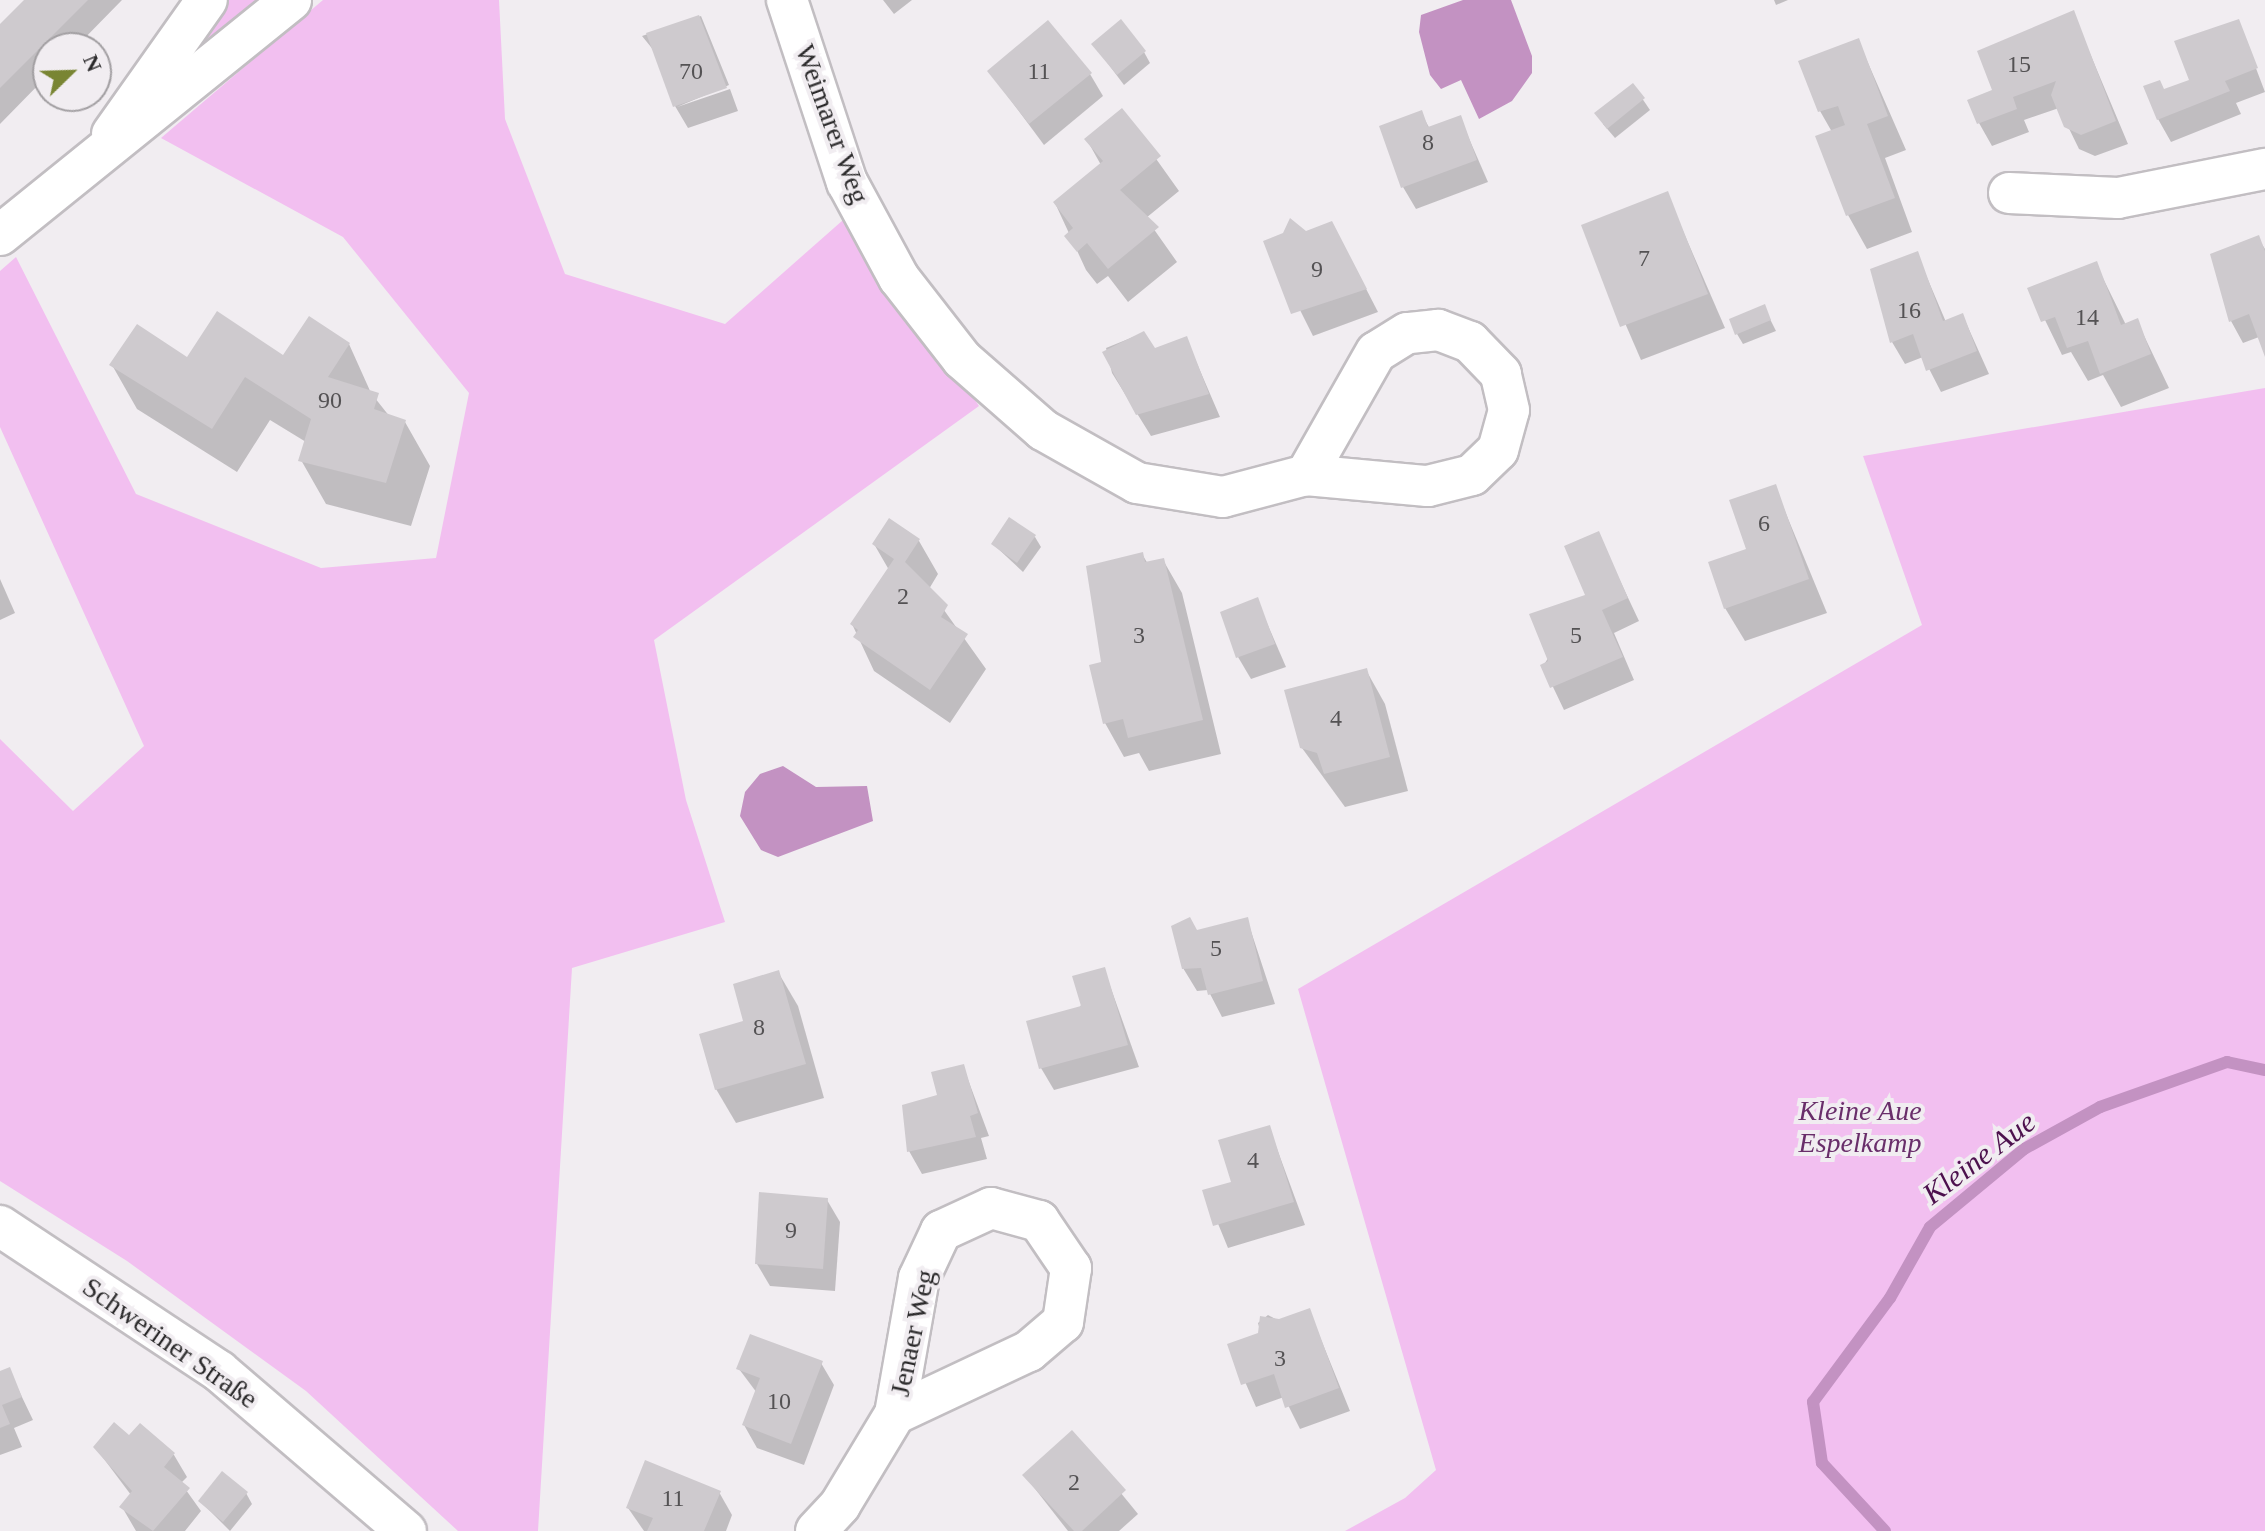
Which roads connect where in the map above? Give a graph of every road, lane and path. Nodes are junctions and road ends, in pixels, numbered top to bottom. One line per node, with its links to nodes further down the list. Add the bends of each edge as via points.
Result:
1 (207, 0): 4 (street, via 143,82)
2 (291, 0): 4 (street)
3 (787, 0): 8 (street, Weimarer Weg, via 847,182 899,278 962,359 1043,430 1137,483 1223,497)
4 (104, 148): 7 (street)
5 (2265, 169): 6 (street, via 2118,198)
6 (2009, 193)
7 (0, 235)
8 (1306, 475): 8 (street, Weimarer Weg, via 1428,486 1472,475 1498,450 1509,410 1501,374 1470,342 1438,330 1407,333 1376,352)
9 (0, 1226): 11 (street, Schweriner Straße, via 219,1371)
10 (895, 1414): 10 (street, Jenaer Weg, via 1029,1351 1063,1322 1071,1268 1039,1221 991,1208 941,1231 919,1278); 12 (street, Jenaer Weg, via 840,1505)
11 (406, 1531)
12 (816, 1531)

